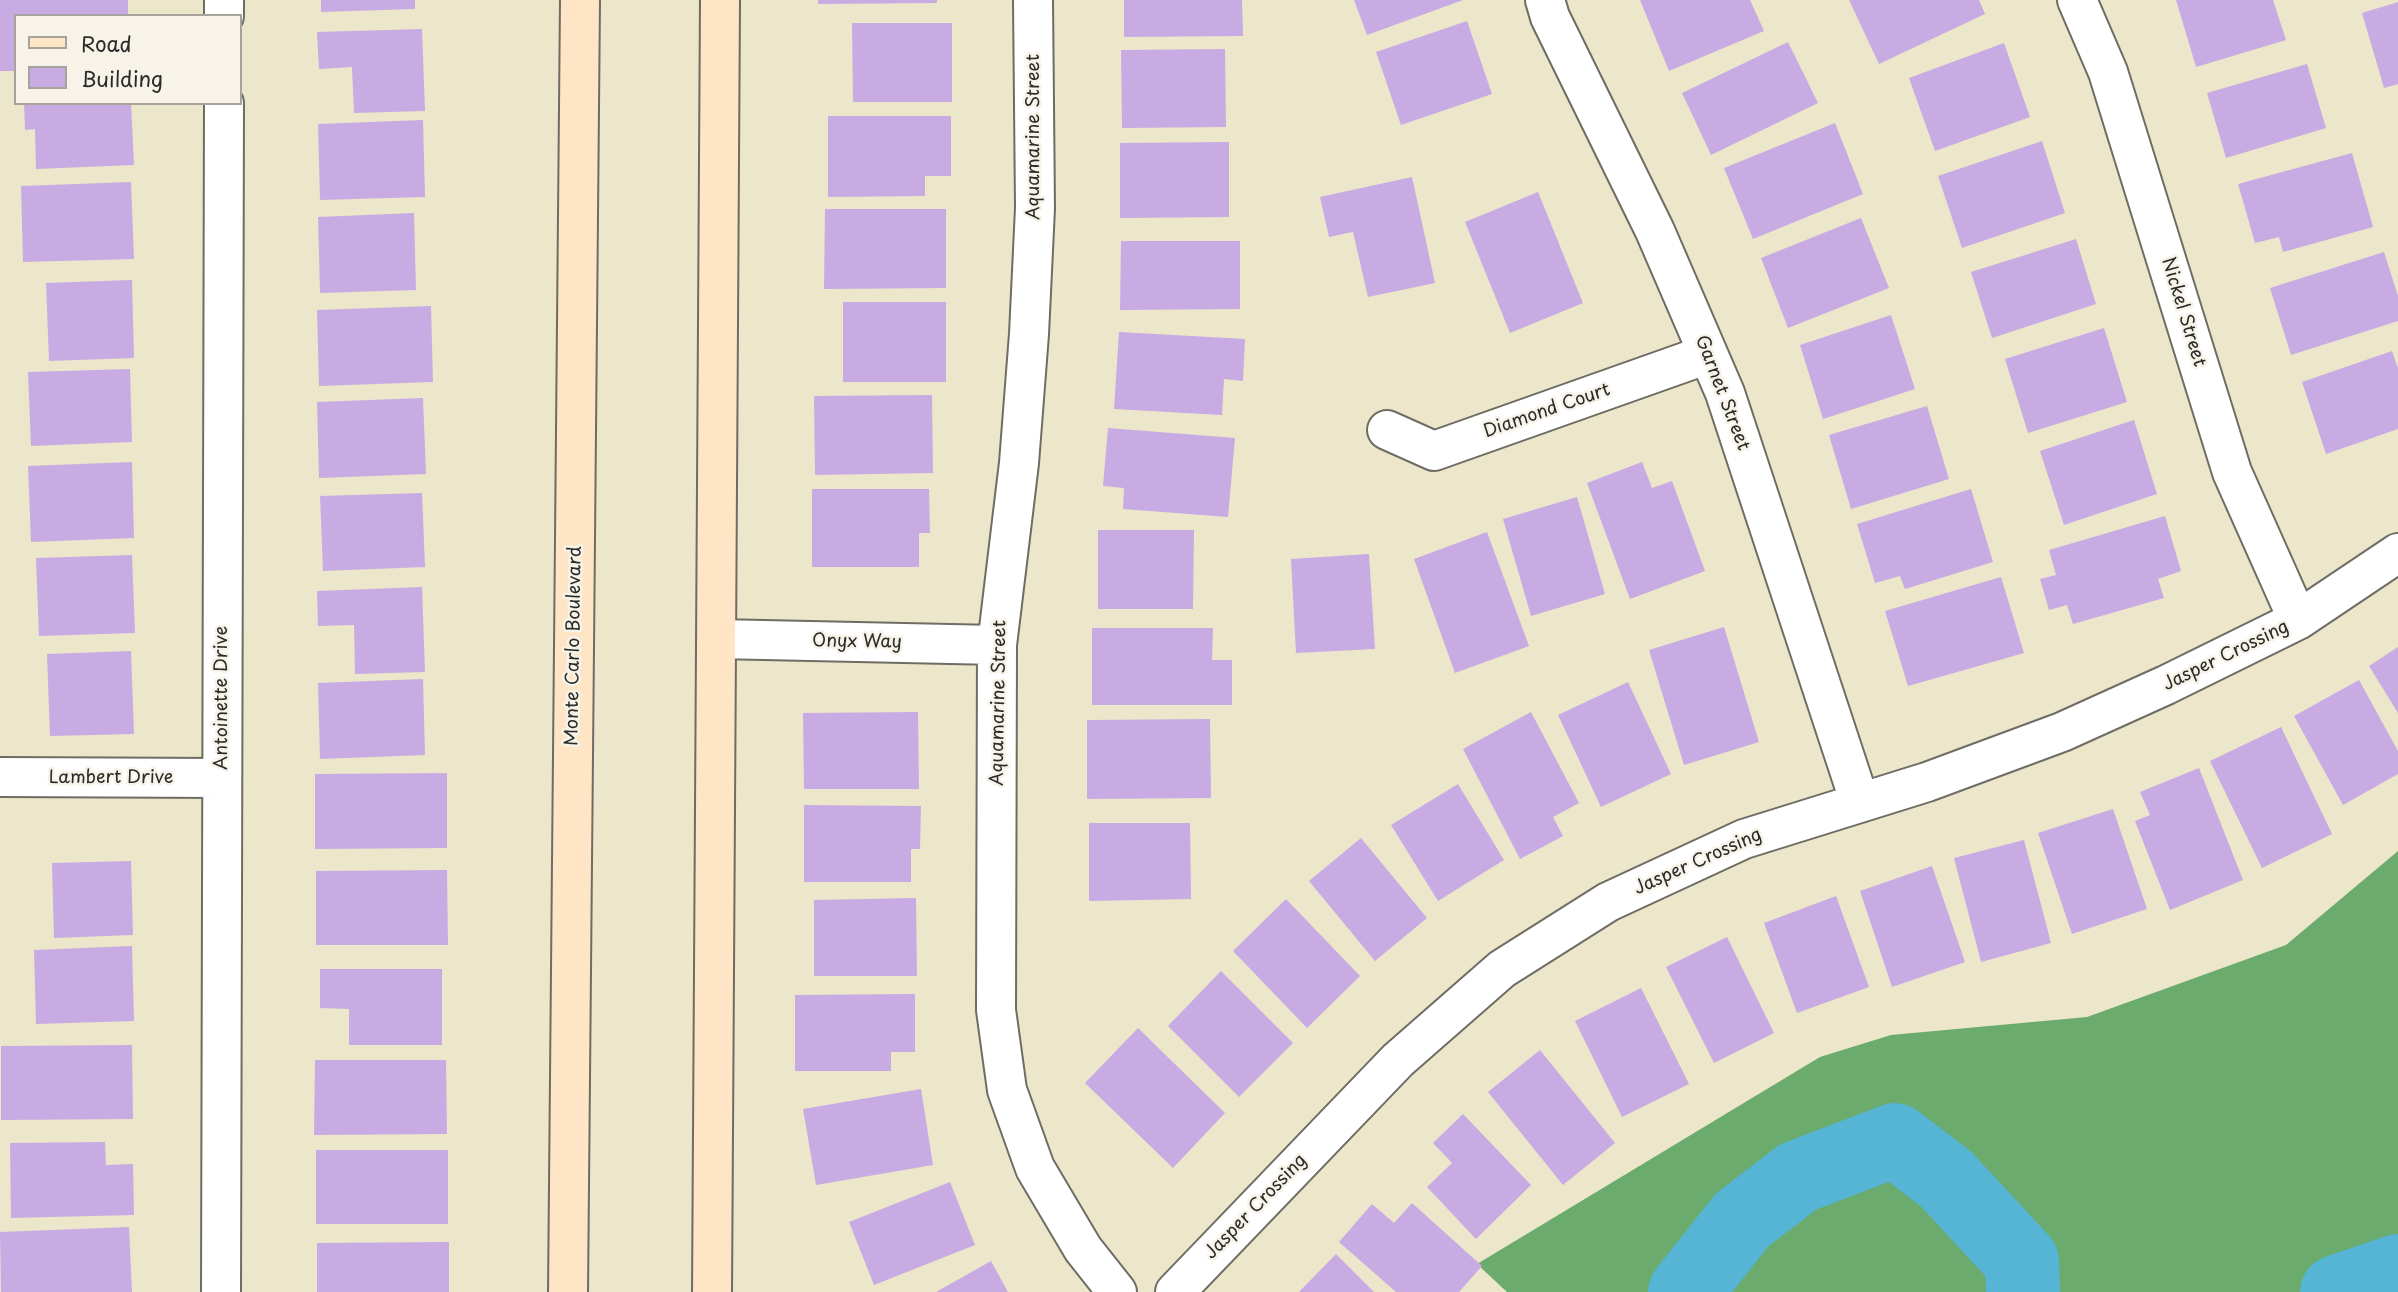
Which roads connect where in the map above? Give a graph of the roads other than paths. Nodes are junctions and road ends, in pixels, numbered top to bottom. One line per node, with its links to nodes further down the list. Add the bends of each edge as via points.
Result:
1 (580, 0): 17 (main road, Monte Carlo Boulevard)
2 (720, 0): 11 (main road)
3 (1033, 0): 12 (street, Aquamarine Street, via 1035,208 1029,334)
4 (1545, 0): 7 (street, Garnet Street, via 1656,231)
5 (2077, 0): 10 (street, Nickel Street, via 2108,72 2232,472)
6 (224, 105): 14 (street, Antoinette Drive)
7 (1709, 354): 8 (street, Diamond Court, via 1434,451); 15 (street, Garnet Street)
8 (1387, 430)
9 (2398, 553): 10 (street, Jasper Crossing)
10 (2298, 620): 15 (street, Jasper Crossing, via 2062,732)
11 (717, 639): 12 (street, Onyx Way); 18 (main road)
12 (997, 645): 19 (street, Aquamarine Street, via 996,1010 1007,1090 1035,1168 1083,1249)
13 (0, 777): 14 (street, Lambert Drive)
14 (221, 778): 16 (street, Antoinette Drive)
15 (1860, 803): 20 (street, Jasper Crossing, via 1744,839 1621,896 1502,970 1398,1060)
16 (221, 1292)
17 (568, 1292)
18 (712, 1292)
19 (1117, 1292)
20 (1175, 1292)

